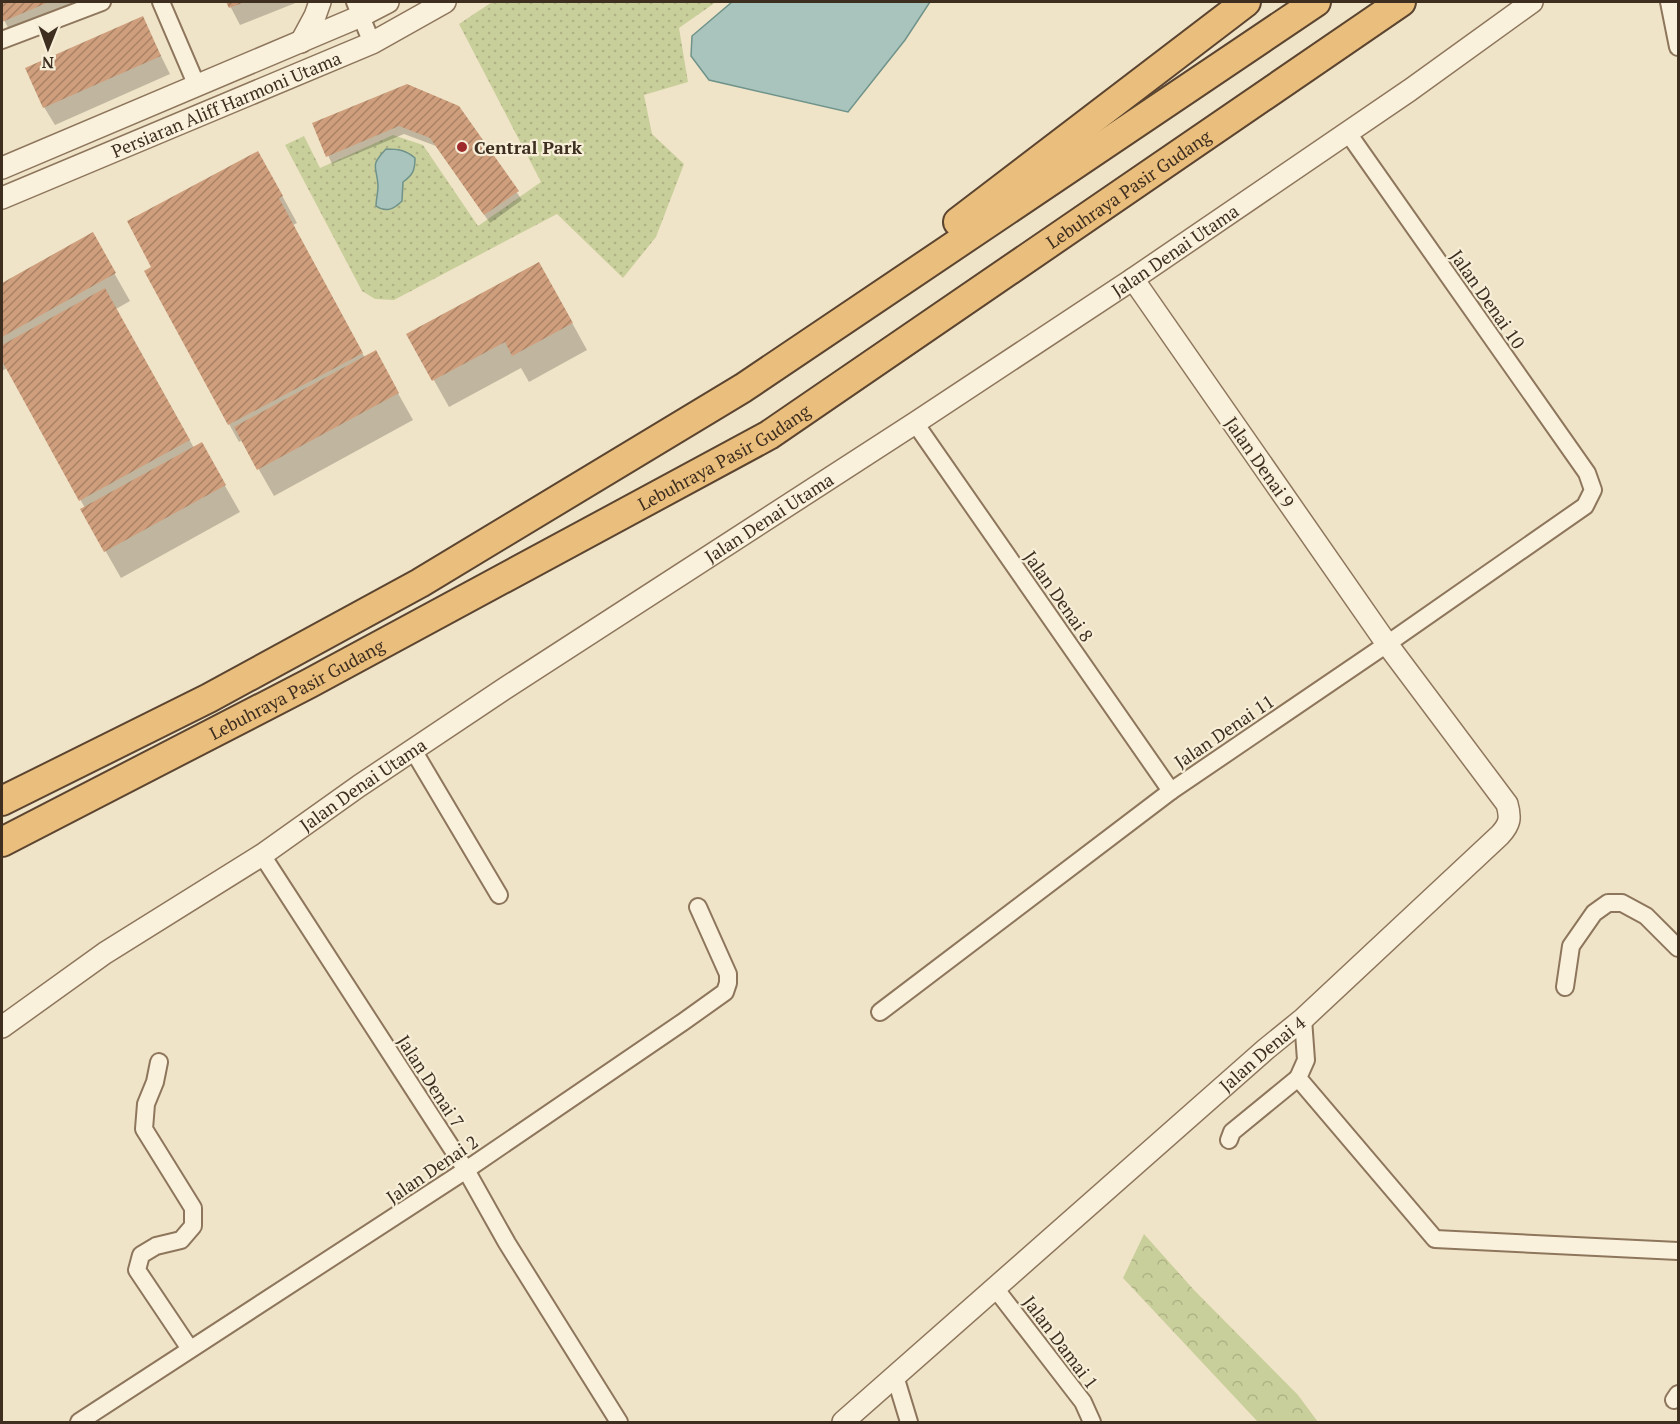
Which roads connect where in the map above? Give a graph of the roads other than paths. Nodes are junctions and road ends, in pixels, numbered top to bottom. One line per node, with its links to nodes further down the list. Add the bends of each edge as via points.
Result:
1 (102, 2): 12 (street)
2 (162, 2): 16 (street)
3 (320, 2): 13 (street)
4 (388, 2): 11 (street, Persiaran Aliff Harmoni Utama)
5 (445, 2): 14 (street, Persiaran Aliff Harmoni Utama)
6 (1246, 2): 21 (highway)
7 (1316, 2): 21 (highway, Lebuhraya Pasir Gudang)
8 (1401, 2): 28 (highway, Lebuhraya Pasir Gudang, via 769,435 310,683)
9 (1532, 2): 17 (street, Jalan Denai Utama)
10 (1669, 2): 15 (street)
11 (358, 9): 13 (street, Persiaran Aliff Harmoni Utama); 14 (street)
12 (2, 40)
13 (301, 42): 16 (street, Persiaran Aliff Harmoni Utama)
14 (372, 43): 19 (street, Persiaran Aliff Harmoni Utama)
15 (1678, 47)
16 (197, 86): 18 (street, Persiaran Aliff Harmoni Utama)
17 (1348, 133): 20 (street, Jalan Denai Utama); 23 (street, Jalan Denai 10, via 1587,473)
18 (2, 168)
19 (2, 198)
20 (1133, 279): 22 (street, Jalan Denai Utama); 24 (street, Jalan Denai 9)
21 (743, 388): 27 (highway, Lebuhraya Pasir Gudang, via 420,583 209,698)
22 (915, 423): 25 (street, Jalan Denai Utama); 26 (street, Jalan Denai 8)
23 (1593, 490): 24 (street, Jalan Denai 11, via 1585,506)
24 (1387, 644): 26 (street, Jalan Denai 11); 35 (street, Jalan Denai 4, via 1507,804 1508,826)
25 (413, 750): 29 (street, Jalan Denai Utama); 30 (street)
26 (1171, 791): 34 (street, Jalan Denai 11)
27 (2, 801)
28 (2, 842)
29 (262, 855): 36 (street, Jalan Denai Utama, via 105,953); 40 (street, Jalan Denai 7)
30 (499, 895)
31 (698, 907): 40 (street, Jalan Denai 2, via 728,974 725,992)
32 (1678, 948): 33 (street, via 1646,916 1623,903 1608,903 1594,913 1571,946)
33 (1565, 987)
34 (880, 1011)
35 (1303, 1019): 38 (street, via 1306,1060); 42 (street, Jalan Denai 4)
36 (2, 1027)
37 (159, 1062): 43 (street, via 146,1104 144,1129 193,1208 193,1226 181,1240 156,1246 141,1255 137,1270)
38 (1298, 1078): 39 (street, via 1232,1132); 41 (street, via 1435,1239)
39 (1229, 1140)
40 (466, 1170): 43 (street, Jalan Denai 2); 46 (street, Jalan Denai 7)
41 (1678, 1251)
42 (995, 1288): 44 (street, Jalan Denai 4); 49 (street, Jalan Damai 1, via 1083,1402)
43 (190, 1349): 45 (street, Jalan Denai 2)
44 (895, 1376): 47 (street, Jalan Denai 4); 48 (street)
45 (79, 1422)
46 (619, 1422)
47 (843, 1422)
48 (909, 1422)
49 (1092, 1422)

